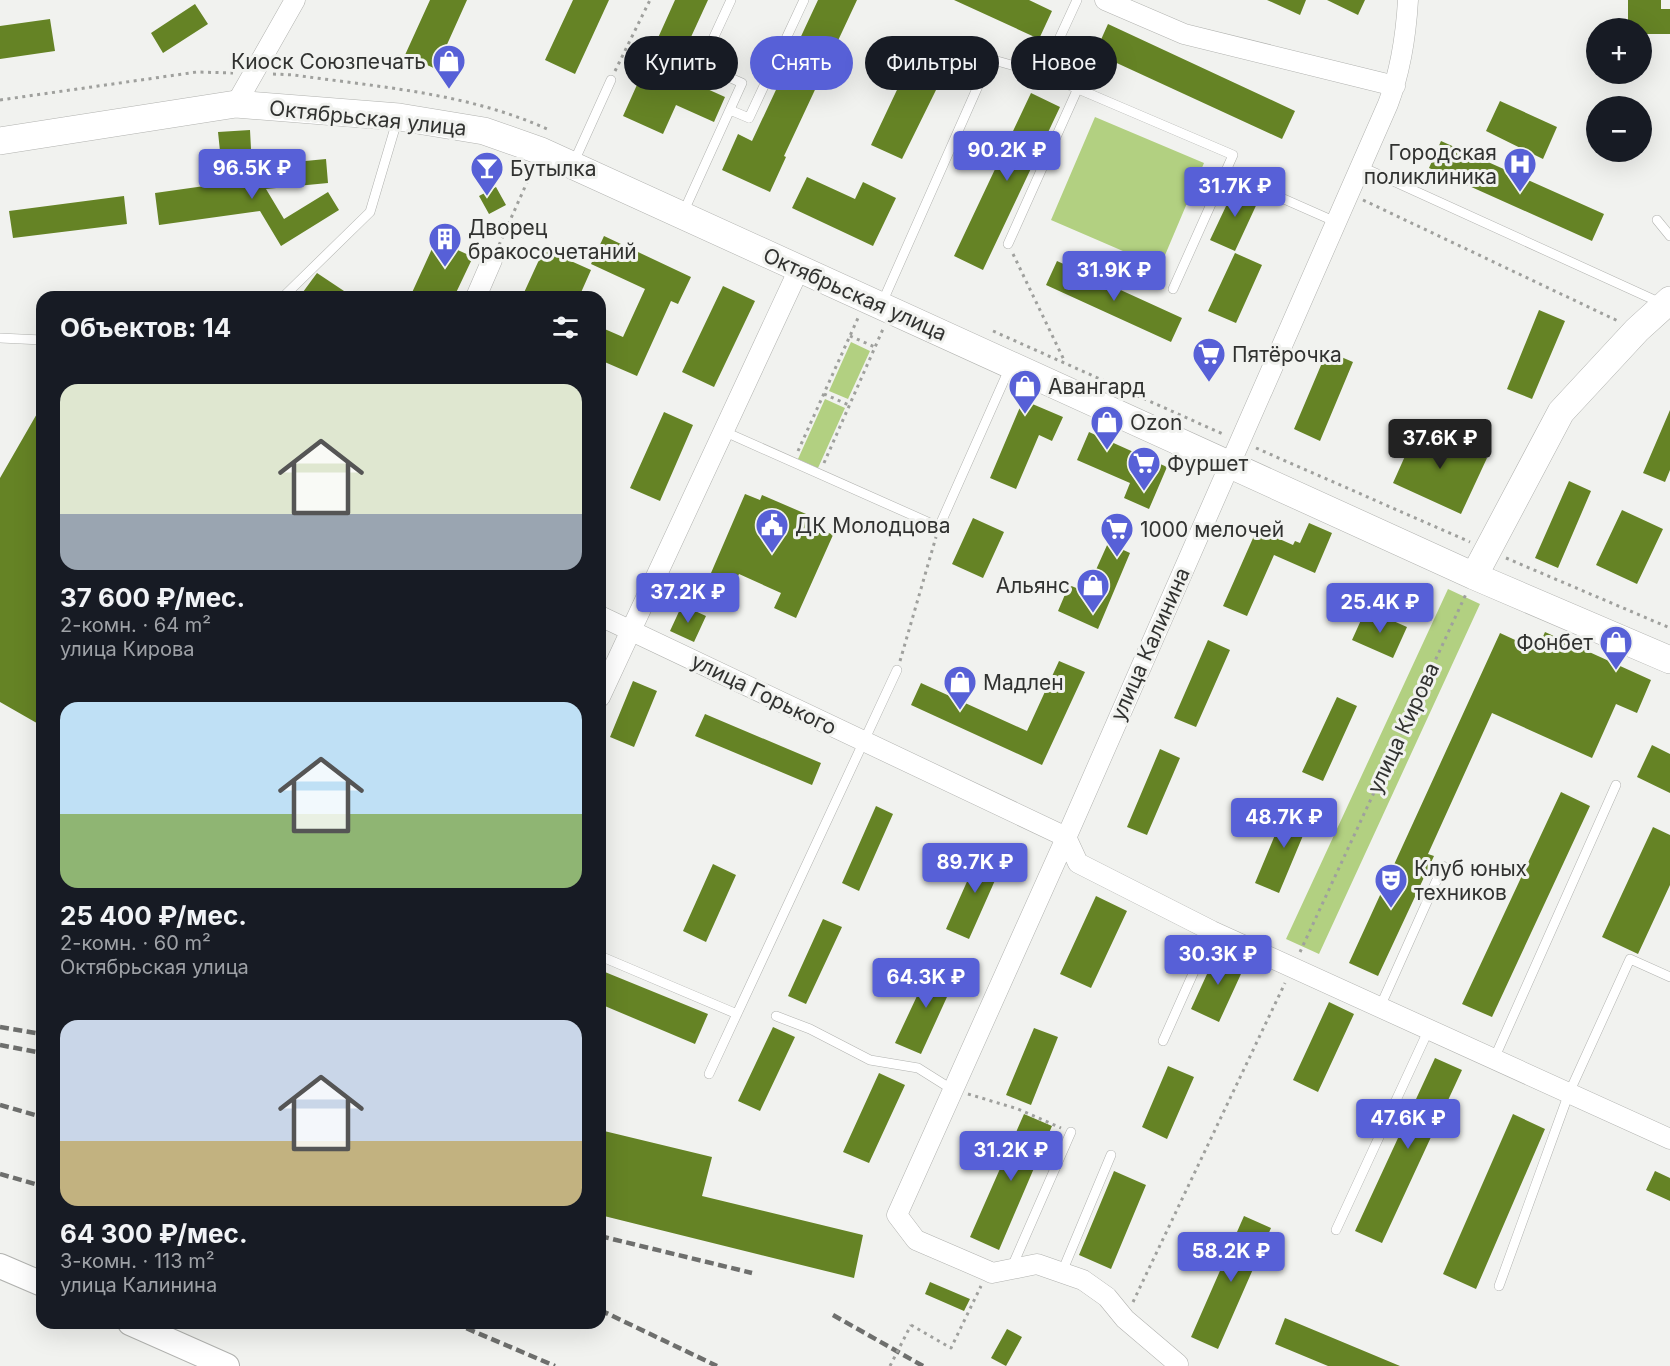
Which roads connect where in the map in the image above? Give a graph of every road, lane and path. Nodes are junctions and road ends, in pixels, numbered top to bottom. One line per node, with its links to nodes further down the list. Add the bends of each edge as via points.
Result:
1 (294, 0): 14 (street)
2 (650, 0): 10 (path)
3 (731, 0): 15 (lane, via 701,65 742,83)
4 (804, 0): 15 (lane, via 749,118)
5 (1077, 0): 8 (lane)
6 (1105, 0): 11 (street, via 1138,10 1184,34)
7 (1408, 0): 11 (street, улица Калинина)
8 (1060, 36)
9 (1011, 65): 34 (lane, via 990,59)
10 (611, 80): 19 (lane)
11 (1395, 86): 20 (street, улица Калинина)
12 (1077, 90): 27 (lane)
13 (1083, 90): 21 (lane, via 1233,155)
14 (236, 104): 16 (main road, Октябрьская улица); 17 (main road, Октябрьская улица)
15 (730, 110): 23 (lane)
16 (399, 117): 18 (main road, Октябрьская улица, via 484,131); 31 (lane, via 370,212)
17 (0, 141)
18 (541, 152): 19 (main road, Октябрьская улица); 28 (path)
19 (572, 166): 23 (main road, Октябрьская улица)
20 (1360, 166): 22 (street, улица Калинина); 33 (lane)
21 (1225, 173): 25 (lane); 30 (lane)
22 (1348, 193): 25 (street, улица Калинина); 35 (path)
23 (682, 216): 29 (main road, Октябрьская улица)
24 (1656, 219): 26 (lane)
25 (1336, 222): 46 (street, улица Калинина)
26 (1670, 236)
27 (1008, 244): 40 (path)
28 (492, 260): 32 (street)
29 (799, 269): 34 (main road, Октябрьская улица); 44 (street)
30 (1173, 289)
31 (290, 291)
32 (479, 291)
33 (1667, 302): 35 (main road)
34 (879, 306): 36 (path); 39 (path); 41 (main road, Октябрьская улица)
35 (1637, 330): 49 (main road, via 1561,412)
36 (850, 336): 39 (path); 42 (path)
37 (0, 338): 38 (lane)
38 (36, 340)
39 (875, 347): 43 (path)
40 (1066, 364)
41 (1011, 365): 46 (main road, Октябрьская улица); 48 (lane)
42 (824, 394): 43 (path); 45 (path)
43 (849, 405): 47 (path)
44 (723, 431): 45 (lane); 51 (street)
45 (794, 462): 47 (lane)
46 (1228, 464): 49 (main road, Октябрьская улица); 57 (street, улица Калинина)
47 (819, 474): 48 (lane)
48 (939, 527): 53 (path)
49 (1474, 576): 52 (main road, Октябрьская улица); 61 (path, улица Кирова)
50 (606, 619): 51 (street, улица Горького)
51 (631, 630): 54 (street); 55 (street, улица Горького)
52 (1670, 660)
53 (897, 670): 55 (lane)
54 (606, 684)
55 (863, 742): 57 (street, улица Горького); 64 (lane)
56 (1616, 785): 68 (lane)
57 (1066, 837): 59 (street, via 1078,863); 70 (street, улица Калинина)
58 (1443, 866): 63 (lane)
59 (1212, 931): 61 (street); 67 (lane)
60 (606, 959): 64 (lane)
61 (1293, 966): 63 (street); 82 (path, улица Кирова)
62 (1670, 977): 71 (lane, via 1630,959)
63 (1380, 1007): 66 (street)
64 (736, 1014): 69 (lane)
65 (776, 1016): 70 (lane, via 870,1060 918,1068)
66 (1429, 1029): 68 (street); 75 (lane)
67 (1163, 1041)
68 (1494, 1059): 71 (street)
69 (709, 1074)
70 (953, 1090): 72 (path, via 1018,1109); 78 (street, улица Калинина, via 897,1215 916,1240)
71 (1569, 1093): 73 (street); 81 (lane)
72 (1071, 1132): 77 (lane)
73 (1670, 1139)
74 (1111, 1155): 79 (lane)
75 (1335, 1230)
76 (0, 1266): 80 (street)
77 (1011, 1269): 78 (street); 79 (street, via 1037,1264)
78 (988, 1271): 86 (path, bridge, via 951,1348 911,1325)
79 (1062, 1272): 82 (street, via 1083,1280 1107,1297)
80 (36, 1281)
81 (1498, 1286)
82 (1125, 1320): 84 (street)
83 (144, 1329): 85 (street)
84 (1180, 1365)
85 (227, 1366)
86 (890, 1366)

